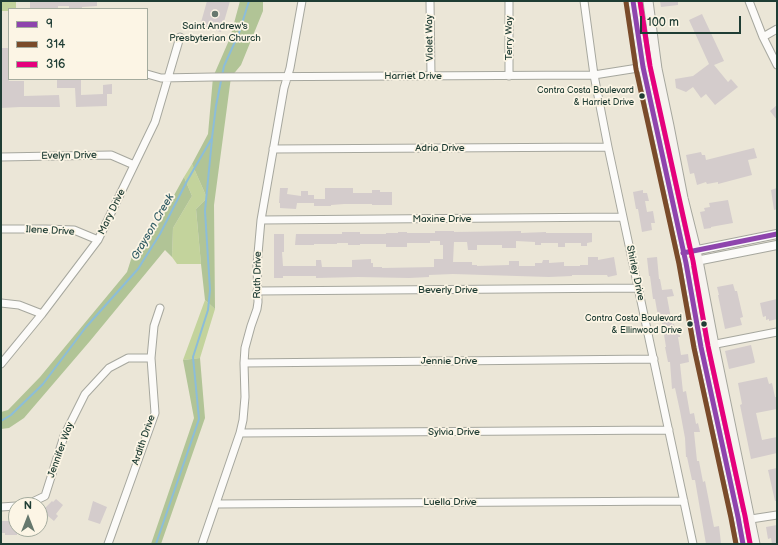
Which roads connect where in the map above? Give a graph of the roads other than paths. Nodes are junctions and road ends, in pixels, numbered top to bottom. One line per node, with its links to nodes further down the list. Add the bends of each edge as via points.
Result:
1 (302, 1): 18 (street, Ruth Drive)
2 (430, 1): 16 (street, Violet Way)
3 (509, 1): 17 (street, Terry Way)
4 (584, 1): 15 (street, Shirley Drive)
5 (633, 1): 13 (main road)
6 (648, 1): 11 (main road)
7 (749, 1): 10 (street)
8 (777, 29): 10 (street)
9 (180, 37): 19 (street, Mary Drive)
10 (763, 37): 12 (street)
11 (657, 65): 13 (street, Harriet Drive); 30 (main road)
12 (777, 65)
13 (643, 67): 15 (street, Harriet Drive); 31 (main road)
14 (148, 74): 19 (street, Harriet Drive)
15 (594, 74): 17 (street, Harriet Drive); 20 (street, Shirley Drive)
16 (431, 76): 17 (street, Harriet Drive); 18 (street, Harriet Drive)
17 (509, 76)
18 (287, 77): 19 (street, Harriet Drive); 21 (street, Ruth Drive)
19 (169, 78): 23 (street, Mary Drive, via 156,122)
20 (608, 147): 21 (street, Adria Drive); 24 (street, Shirley Drive)
21 (273, 149): 25 (street, Ruth Drive)
22 (1, 157): 23 (street, Evelyn Drive, via 111,156)
23 (134, 165): 28 (street, Mary Drive)
24 (623, 217): 25 (street, Maxine Drive); 34 (street, Shirley Drive)
25 (261, 220): 35 (street, Ruth Drive)
26 (1, 229): 28 (street, Ilene Drive, via 74,230)
27 (777, 234): 30 (street)
28 (98, 240): 38 (street, Mary Drive)
29 (777, 244): 32 (street)
30 (696, 250): 31 (street); 32 (main road)
31 (683, 253): 33 (main road)
32 (698, 261): 33 (street); 40 (main road)
33 (686, 263): 41 (main road)
34 (638, 288): 35 (street, Beverly Drive); 43 (street, Shirley Drive)
35 (257, 291): 44 (street, Ruth Drive, via 257,309 245,348)
36 (1, 303): 38 (street, via 19,305)
37 (160, 308): 42 (street, Ardith Drive, via 154,326)
38 (42, 314): 45 (street, Mary Drive)
39 (777, 332): 40 (street)
40 (714, 345): 41 (street); 53 (main road)
41 (701, 347): 51 (main road)
42 (151, 358): 48 (street, Jennifer Way, via 128,358 110,368 85,394 64,436); 54 (street, Ardith Drive, via 155,413)
43 (654, 359): 44 (street, Jennie Drive); 46 (street, Shirley Drive)
44 (244, 363): 47 (street, Ruth Drive, via 245,397)
45 (1, 364)
46 (669, 430): 47 (street, Sylvia Drive); 49 (street, Shirley Drive)
47 (240, 434): 50 (street, Ruth Drive)
48 (43, 497)
49 (684, 501): 50 (street, Luella Drive); 56 (street, Shirley Drive)
50 (217, 504): 55 (street, Ruth Drive)
51 (737, 514): 53 (street); 57 (main road)
52 (777, 515): 53 (street)
53 (751, 520): 58 (main road)
54 (108, 544)
55 (202, 544)
56 (693, 544)
57 (743, 544)
58 (755, 544)

